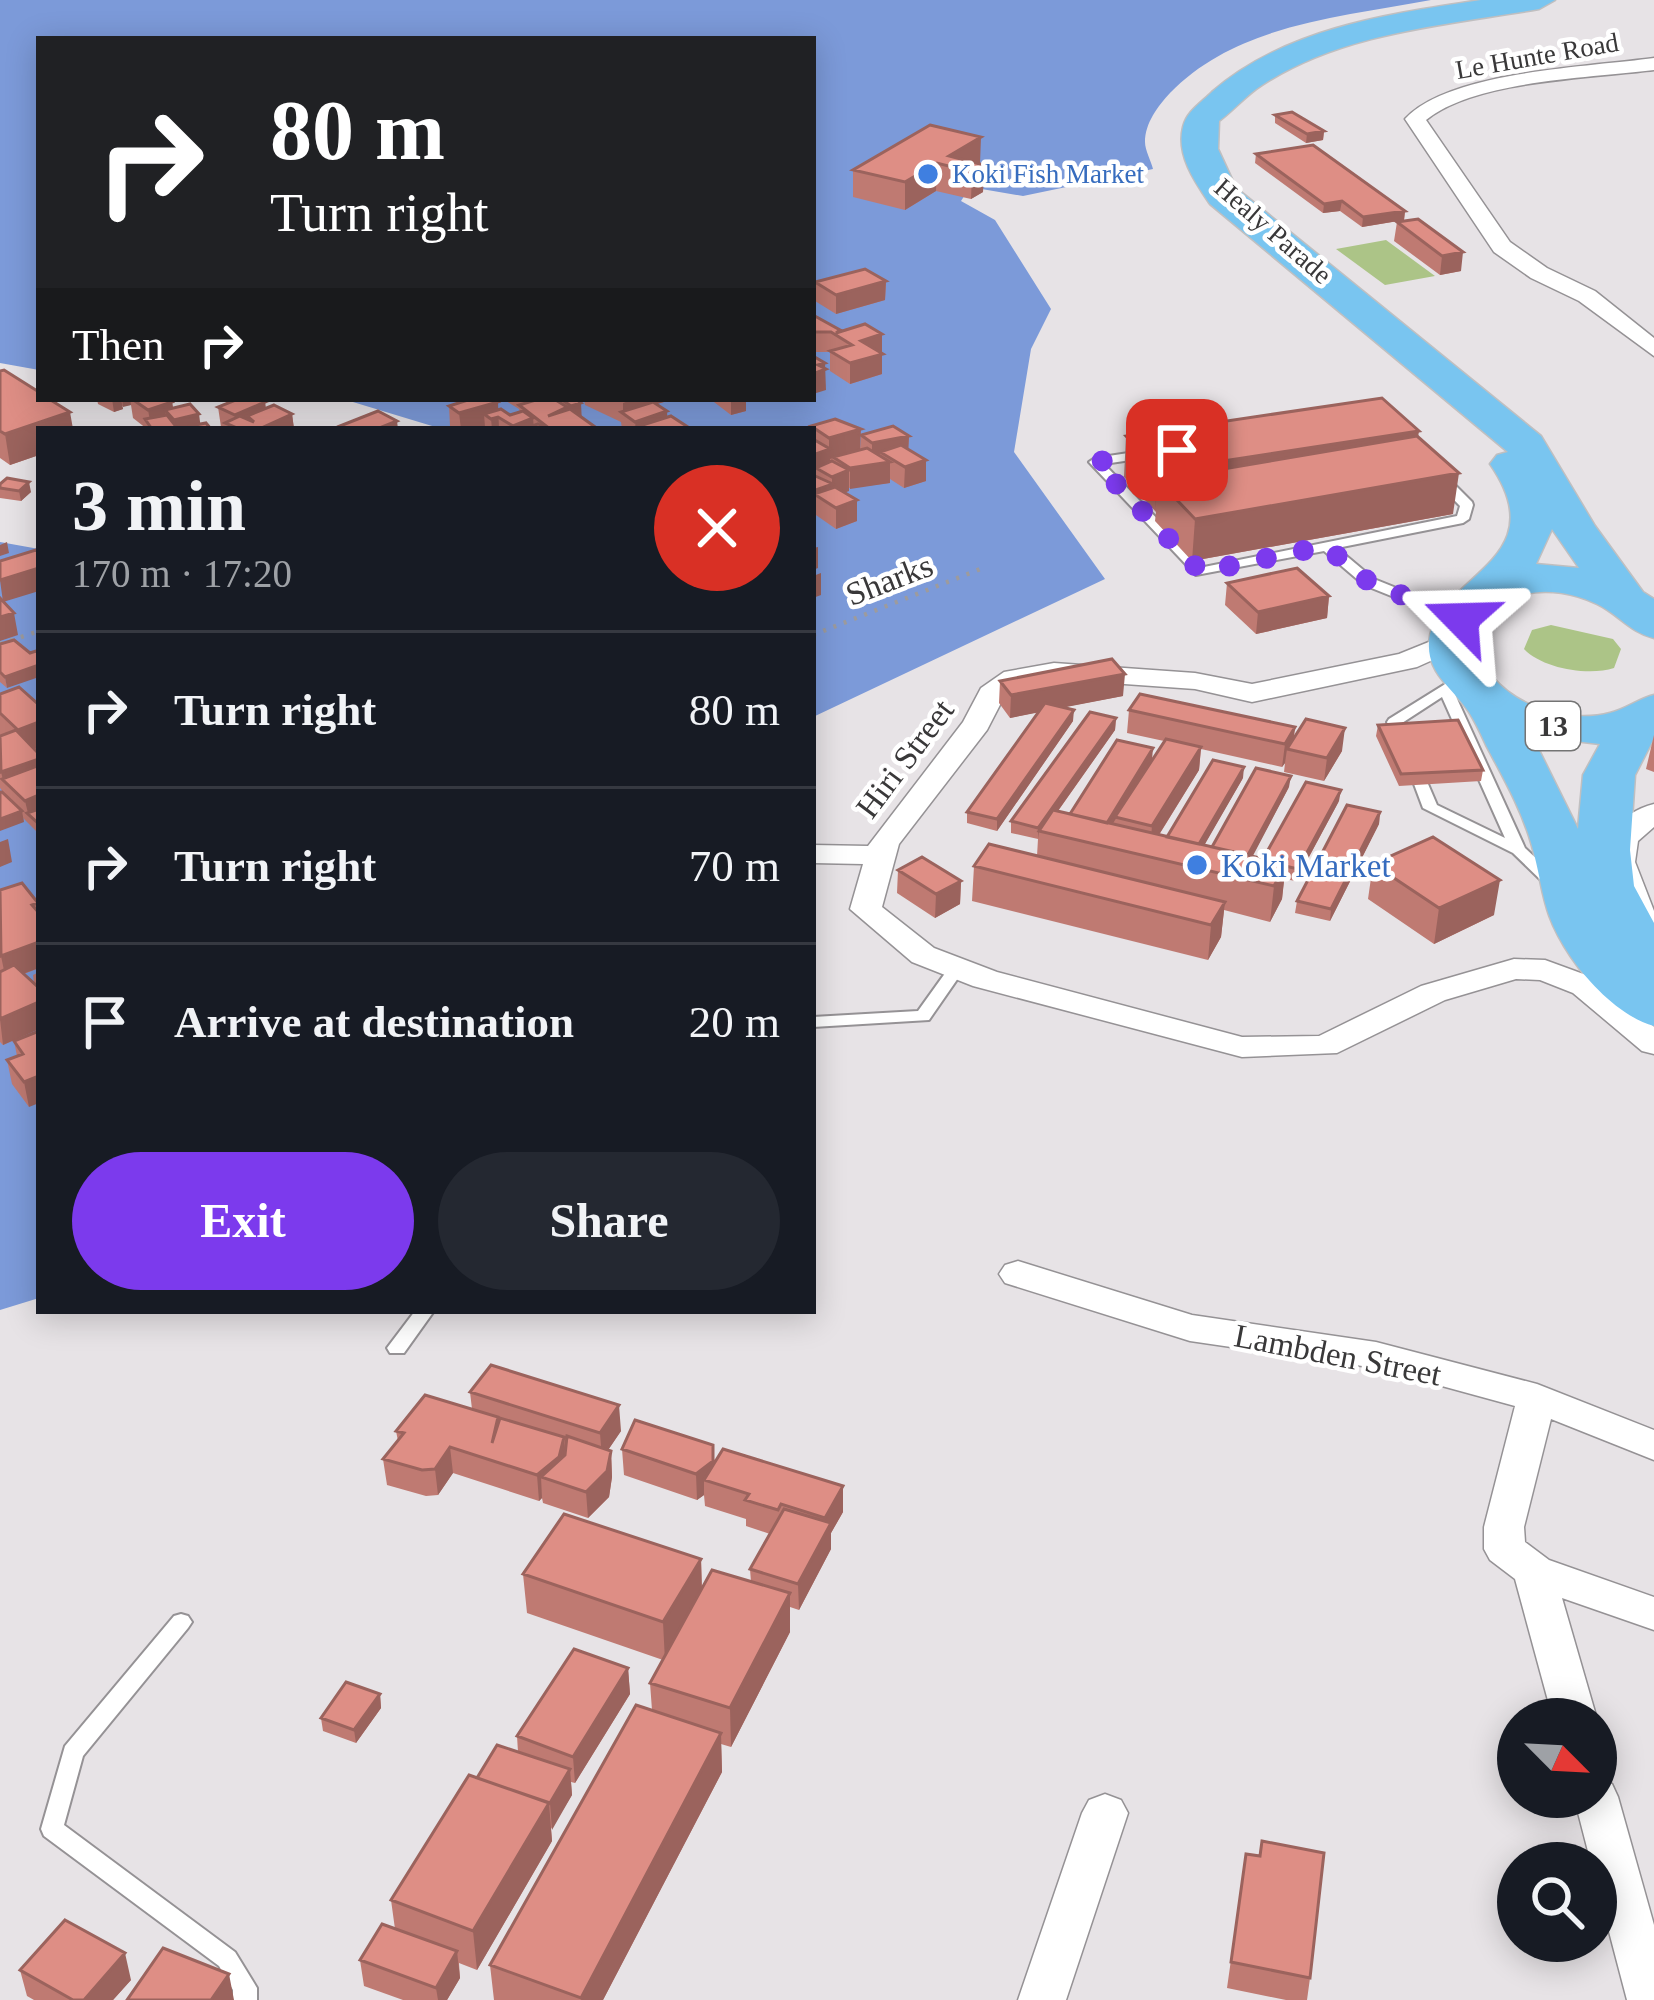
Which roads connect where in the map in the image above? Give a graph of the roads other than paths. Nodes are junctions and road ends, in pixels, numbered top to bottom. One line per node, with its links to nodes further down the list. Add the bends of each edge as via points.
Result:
1 (1474, 0): 6 (highway, Healy Parade, via 1258,52 1195,93 1174,126 1174,145 1176,170 1190,193 1266,264 1445,399 1520,472 1531,536)
2 (1539, 0): 7 (highway, Healy Parade, via 1349,37 1281,62 1226,92 1202,119 1199,147 1223,196 1526,445 1574,529)
3 (1654, 64): 4 (street, Le Hunte Road, via 1463,94 1415,119 1502,247 1587,296)
4 (1654, 350)
5 (1325, 546): 5 (lane, via 1462,519 1467,505 1382,419 1095,462 1201,572); 8 (lane)
6 (1496, 587): 7 (highway, via 1551,579); 8 (highway, Healy Parade)
7 (1645, 615)
8 (1463, 666): 9 (highway, 13, via 1524,720 1609,730); 10 (lane, via 1394,722); 13 (lane); 15 (street, Hiri Street, via 1407,661 1252,693 1054,671 1014,678 991,694); 16 (highway, 13, via 1544,812)
9 (1646, 716): 18 (highway, 13, via 1609,775 1603,850 1616,909)
10 (1398, 735)
11 (1421, 784): 13 (lane, via 1431,808)
12 (1654, 813): 17 (street, via 1624,836 1618,855)
13 (1518, 850): 16 (lane)
14 (816, 854): 15 (street)
15 (878, 855): 19 (street, Hiri Street, via 866,909 923,955)
16 (1566, 895): 20 (highway, 13, via 1598,955)
17 (1654, 932)
18 (1654, 962)
19 (957, 968): 21 (lane, via 923,1016); 22 (street, Hiri Street, via 1242,1047 1324,1046 1433,993 1514,969 1545,970 1585,986)
20 (1654, 1009)
21 (816, 1022)
22 (1654, 1044)
23 (1018, 1274): 26 (street, Lambden Street, via 1190,1328 1376,1355)
24 (423, 1314): 25 (lane)
25 (397, 1348)
26 (1537, 1398): 27 (street, Lambden Street); 28 (street, via 1504,1527 1505,1549)
27 (1654, 1446)
28 (1534, 1571): 29 (street); 31 (street)
29 (1654, 1614)
30 (181, 1622): 34 (lane, via 73,1752 52,1829 227,1959)
31 (1569, 1698)
32 (1106, 1813): 35 (street)
33 (1602, 1818): 36 (street)
34 (244, 2000)
35 (1042, 2000)
36 (1651, 2000)

